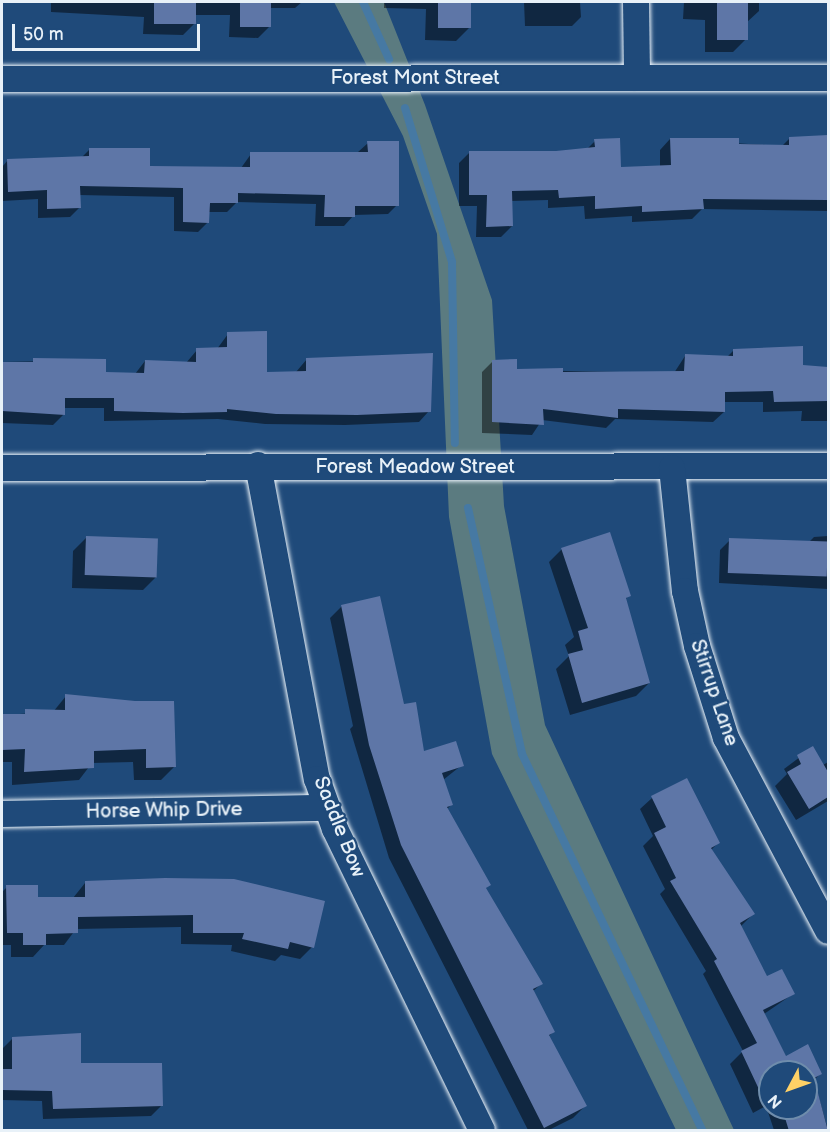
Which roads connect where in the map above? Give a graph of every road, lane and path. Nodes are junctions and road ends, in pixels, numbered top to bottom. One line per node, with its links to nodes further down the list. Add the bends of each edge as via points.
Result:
1 (636, 2): 2 (street)
2 (638, 78): 3 (street, Forest Mont Street); 4 (street, Forest Mont Street)
3 (828, 78)
4 (2, 79)
5 (258, 465): 7 (street, Forest Meadow Street); 8 (street, Forest Meadow Street); 9 (street, Saddle Bow, via 317,779)
6 (828, 466): 8 (street, Forest Meadow Street)
7 (2, 468)
8 (672, 468): 11 (street, Stirrup Lane, via 685,591 697,646 726,738)
9 (327, 808): 10 (street, Horse Whip Drive); 13 (street, Saddle Bow)
10 (2, 814)
11 (821, 901): 12 (street, Stirrup Lane)
12 (828, 931)
13 (482, 1131)

